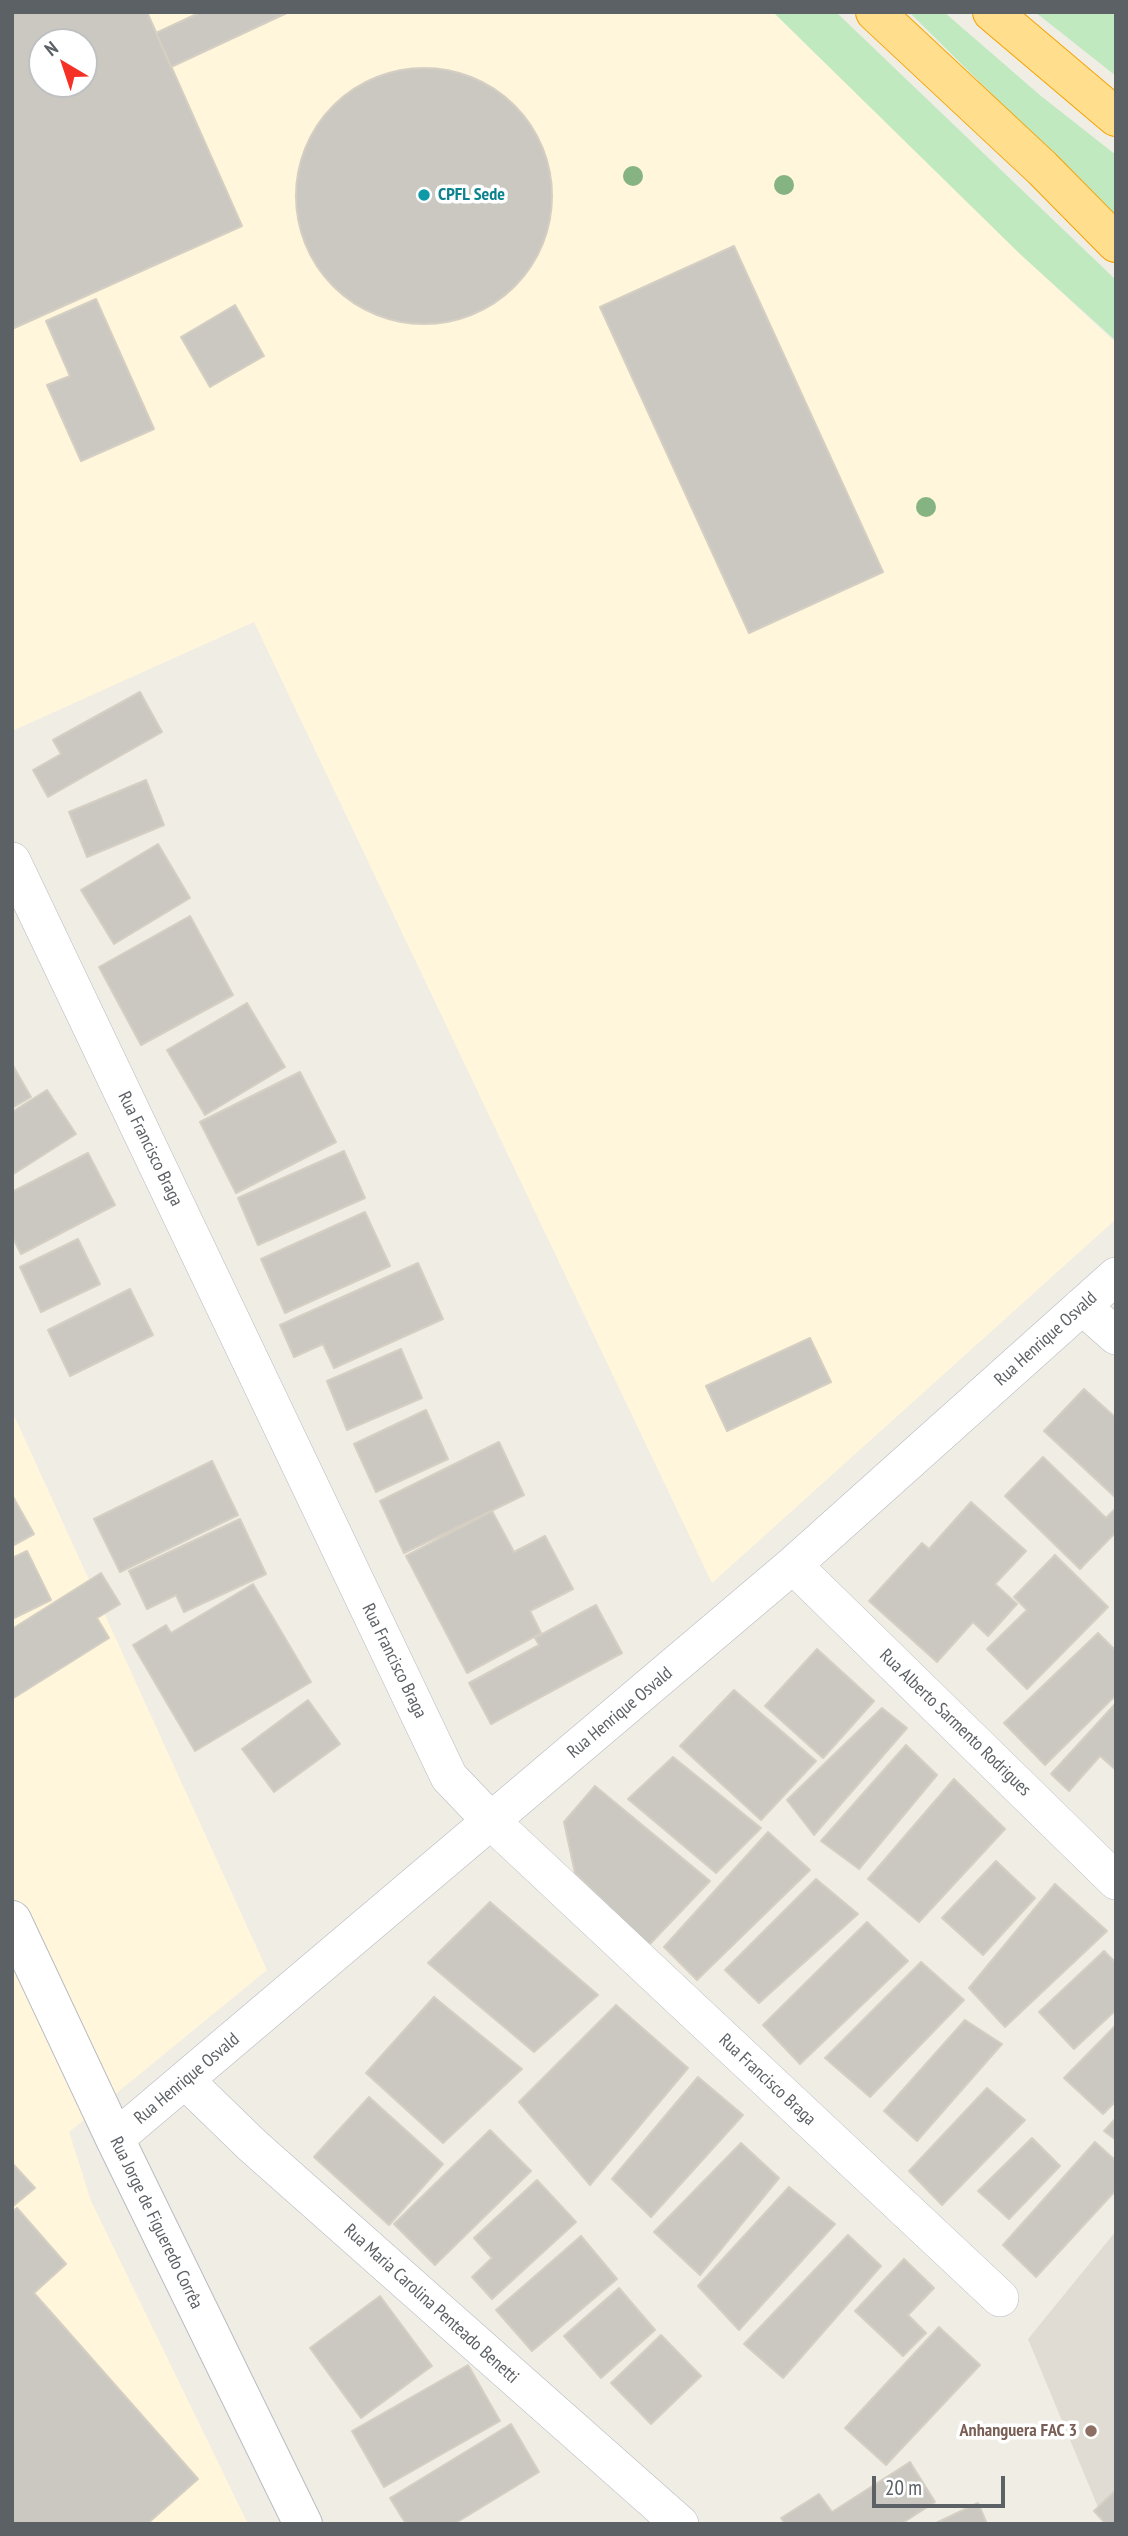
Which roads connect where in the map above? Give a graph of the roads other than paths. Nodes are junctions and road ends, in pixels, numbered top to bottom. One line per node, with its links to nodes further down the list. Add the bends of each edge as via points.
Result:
1 (875, 12): 4 (highway)
2 (992, 12): 3 (highway)
3 (1116, 117)
4 (1116, 243)
5 (12, 861): 10 (street, Rua Francisco Braga, via 449,1777)
6 (1116, 1276): 7 (street, Rua Henrique Osvald)
7 (1082, 1306): 8 (street); 9 (street, Rua Henrique Osvald)
8 (1116, 1336)
9 (793, 1565): 10 (street, Rua Henrique Osvald); 11 (street, Rua Alberto Sarmento Rodrigues)
10 (492, 1822): 13 (street, Rua Henrique Osvald); 15 (street, Rua Francisco Braga)
11 (1116, 1881)
12 (12, 1920): 14 (street, Rua Jorge de Figueredo Corrêa)
13 (186, 2081): 14 (street, Rua Henrique Osvald); 17 (street, Rua Maria Carolina Penteado Benetti, via 253,2146)
14 (115, 2139): 16 (street, Rua Jorge de Figueredo Corrêa)
15 (1000, 2298)
16 (303, 2524)
17 (680, 2524)

